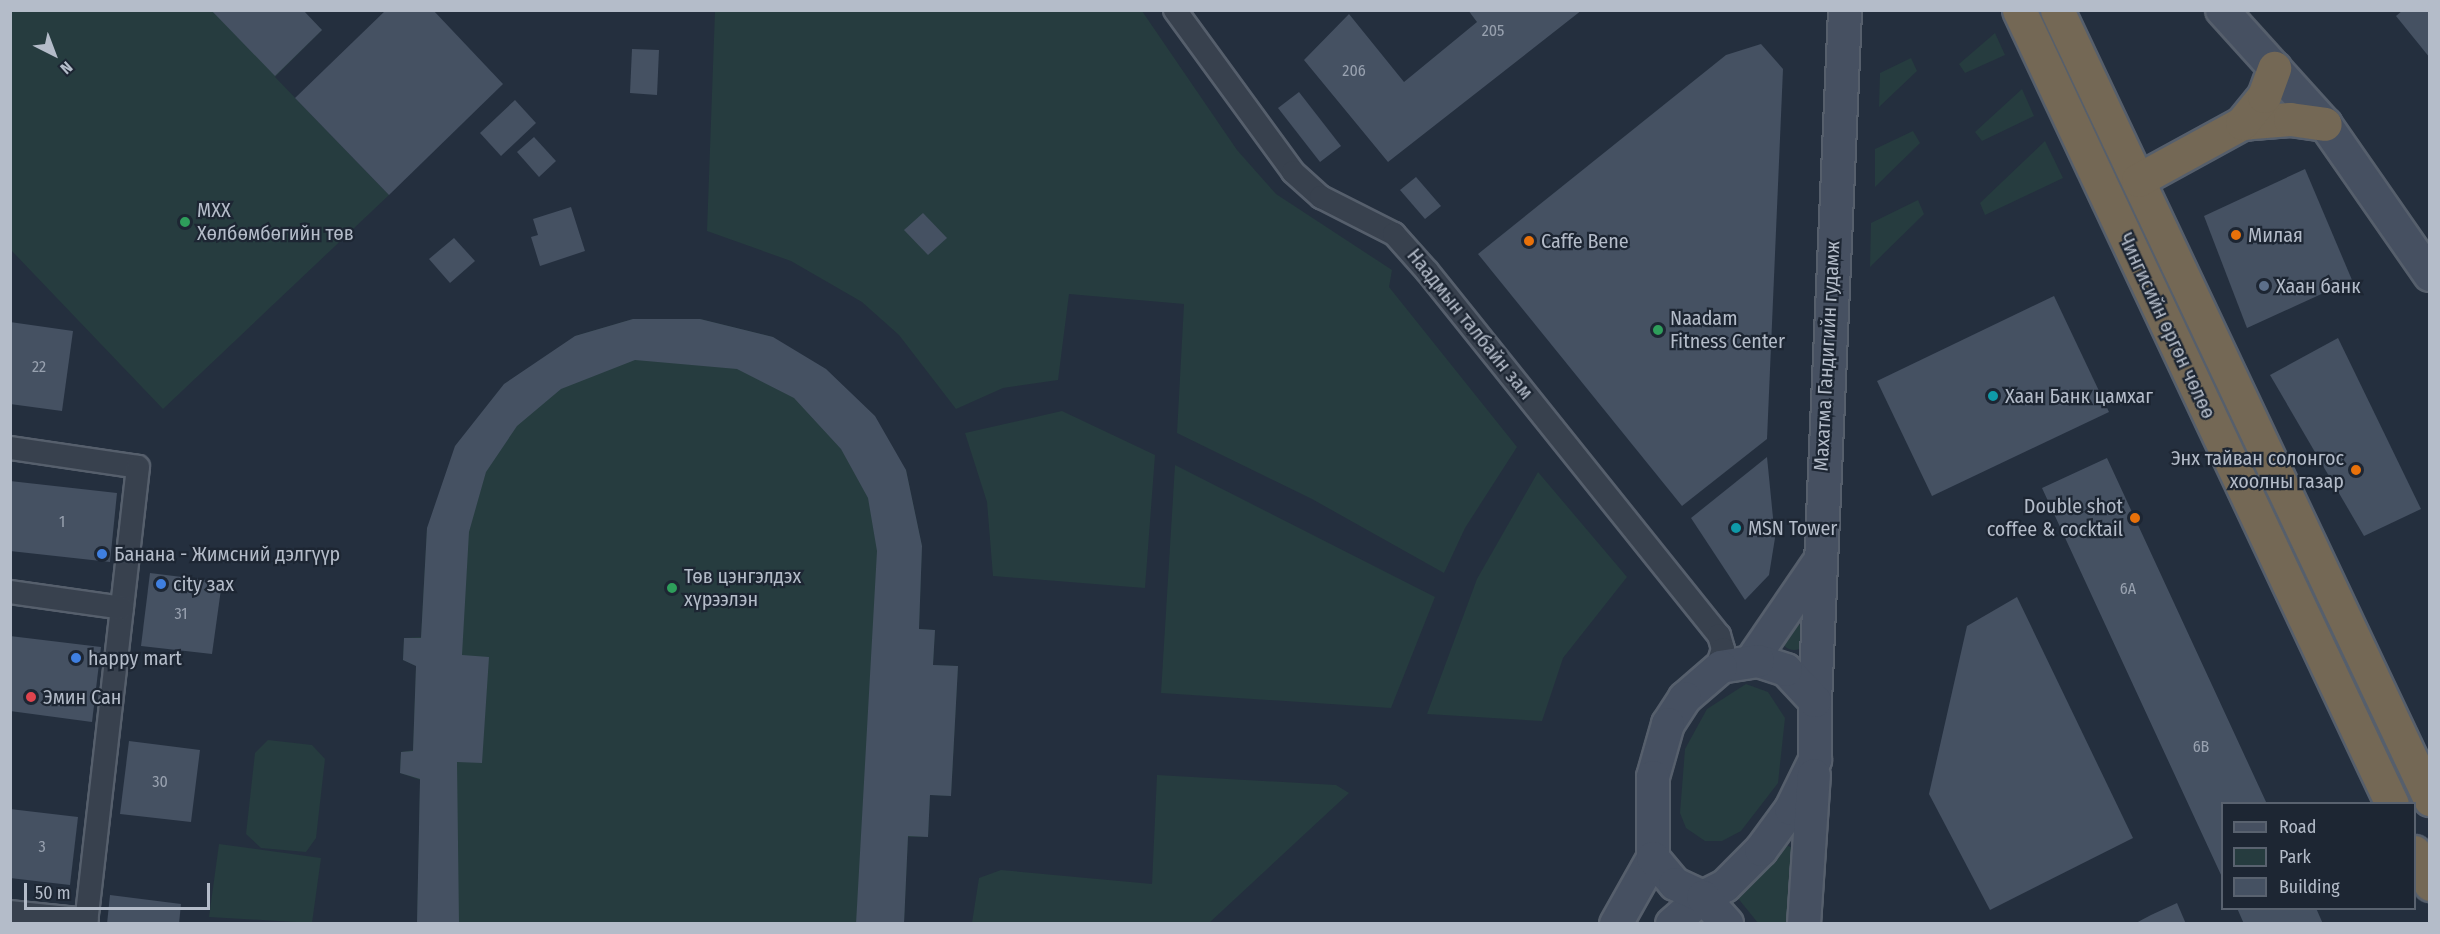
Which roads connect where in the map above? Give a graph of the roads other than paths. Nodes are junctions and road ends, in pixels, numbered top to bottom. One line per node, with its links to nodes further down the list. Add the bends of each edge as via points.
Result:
1 (1176, 10): 16 (street, Наадмын талбайн зам, via 1293,172 1321,197 1394,234 1427,270 1719,635 1723,649)
2 (1845, 10): 12 (main road, Махатма Гандигийн гудамж)
3 (2019, 10): 20 (highway, Чингисийн өргөн чөлөө)
4 (2057, 10): 9 (highway, Чингисийн өргөн чөлөө)
5 (2222, 10): 6 (main road)
6 (2274, 68): 7 (highway, via 2264,96); 8 (main road)
7 (2242, 123): 8 (highway, via 2289,119); 9 (highway)
8 (2325, 124): 10 (main road)
9 (2138, 180): 19 (highway, Чингисийн өргөн чөлөө)
10 (2430, 275)
11 (10, 448): 14 (street, via 138,467)
12 (1817, 565): 15 (main road); 17 (main road, Махатма Гандигийн гудамж)
13 (10, 592): 14 (street)
14 (122, 608): 26 (street)
15 (1752, 660): 16 (main road); 17 (main road, via 1786,670)
16 (1716, 671): 22 (main road, via 1685,698 1662,739 1652,794)
17 (1815, 701): 18 (main road)
18 (1815, 760): 24 (main road, via 1774,835 1725,886); 30 (main road)
19 (2430, 799)
20 (2391, 802)
21 (2416, 854): 23 (highway)
22 (1653, 858): 24 (main road, via 1675,884); 27 (main road)
23 (2430, 884)
24 (1703, 897): 28 (main road); 29 (main road)
25 (10, 912): 26 (street)
26 (86, 922)
27 (1616, 924)
28 (1672, 924)
29 (1727, 924)
30 (1804, 924)

